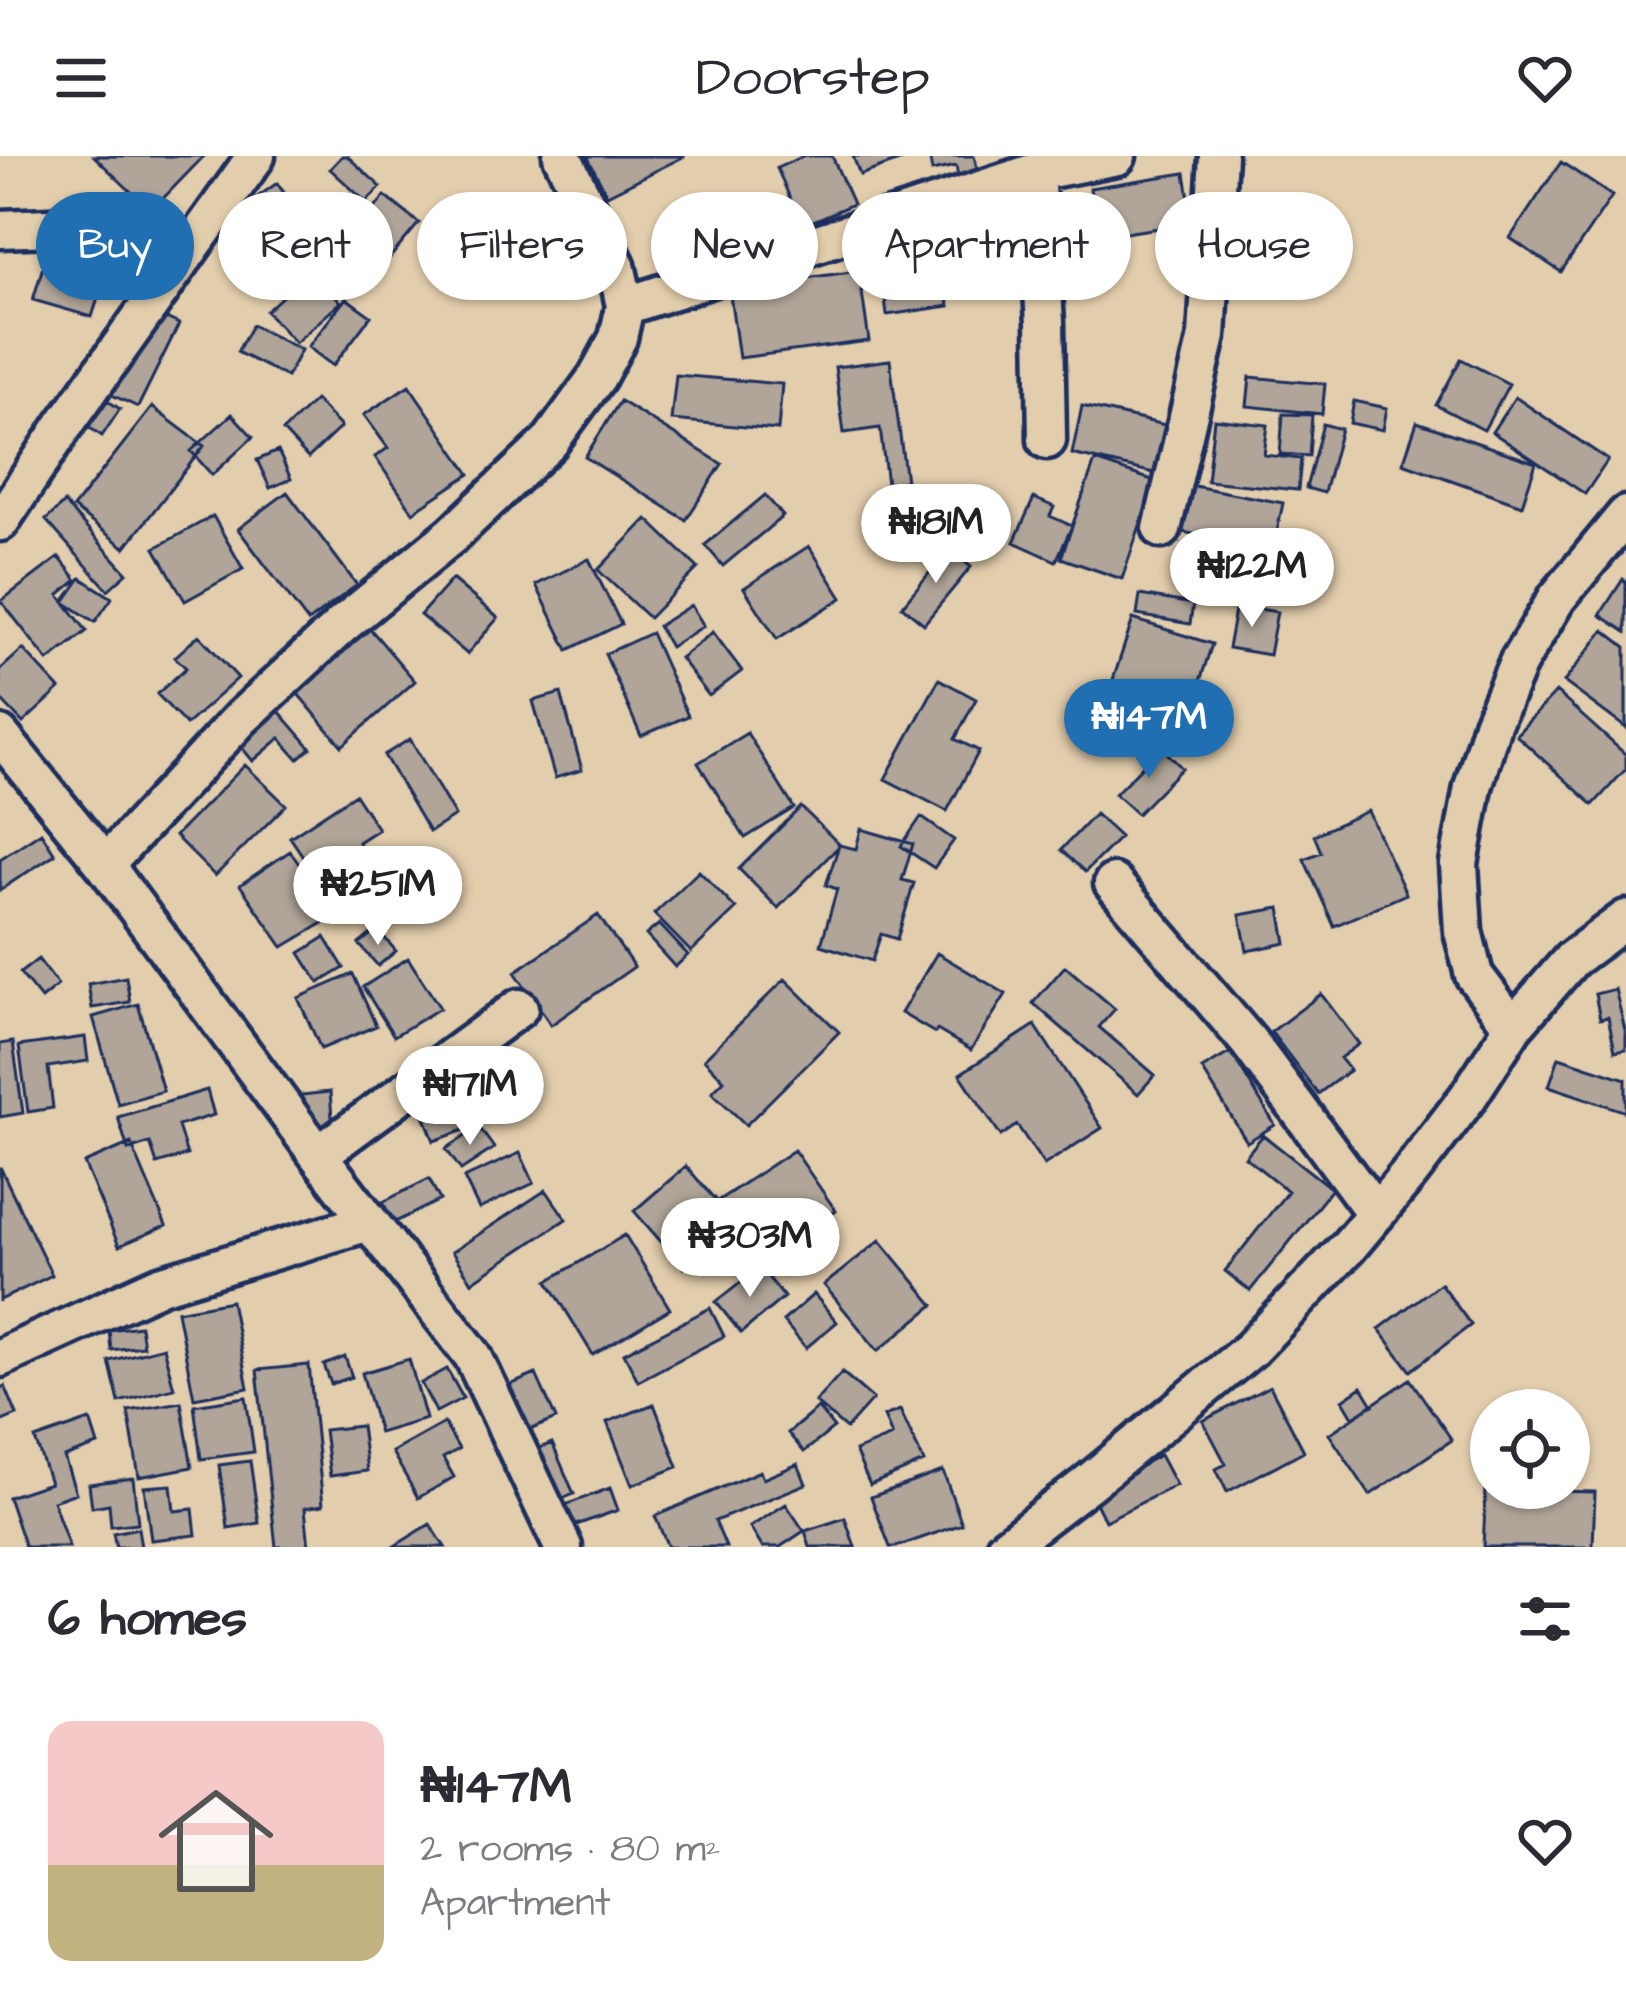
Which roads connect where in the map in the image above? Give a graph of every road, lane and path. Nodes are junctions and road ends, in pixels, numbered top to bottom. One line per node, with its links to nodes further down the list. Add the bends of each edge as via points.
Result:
1 (256, 156): 8 (street)
2 (562, 156): 10 (street, via 616,266)
3 (1118, 156): 5 (street)
4 (1219, 156): 14 (street, via 1207,336)
5 (1035, 172): 10 (street); 11 (street)
6 (36, 228): 7 (street)
7 (0, 229)
8 (194, 243)
9 (154, 300): 13 (street)
10 (625, 306): 16 (street, via 597,377 549,443 241,718)
11 (1047, 440)
12 (1626, 515): 20 (street, via 1557,598 1518,663 1473,788 1459,864 1463,931 1474,975)
13 (0, 522)
14 (1162, 529)
15 (0, 735): 16 (street)
16 (105, 865): 21 (street)
17 (1113, 883): 22 (street, via 1248,1041)
18 (1626, 919): 20 (street, via 1572,959)
19 (519, 1008): 21 (street)
20 (1513, 1027): 22 (street)
21 (318, 1155): 23 (street)
22 (1376, 1214): 26 (street, via 1251,1349)
23 (369, 1222): 24 (street, via 160,1285); 25 (street, via 473,1356)
24 (0, 1358)
25 (563, 1547)
26 (1005, 1547)

